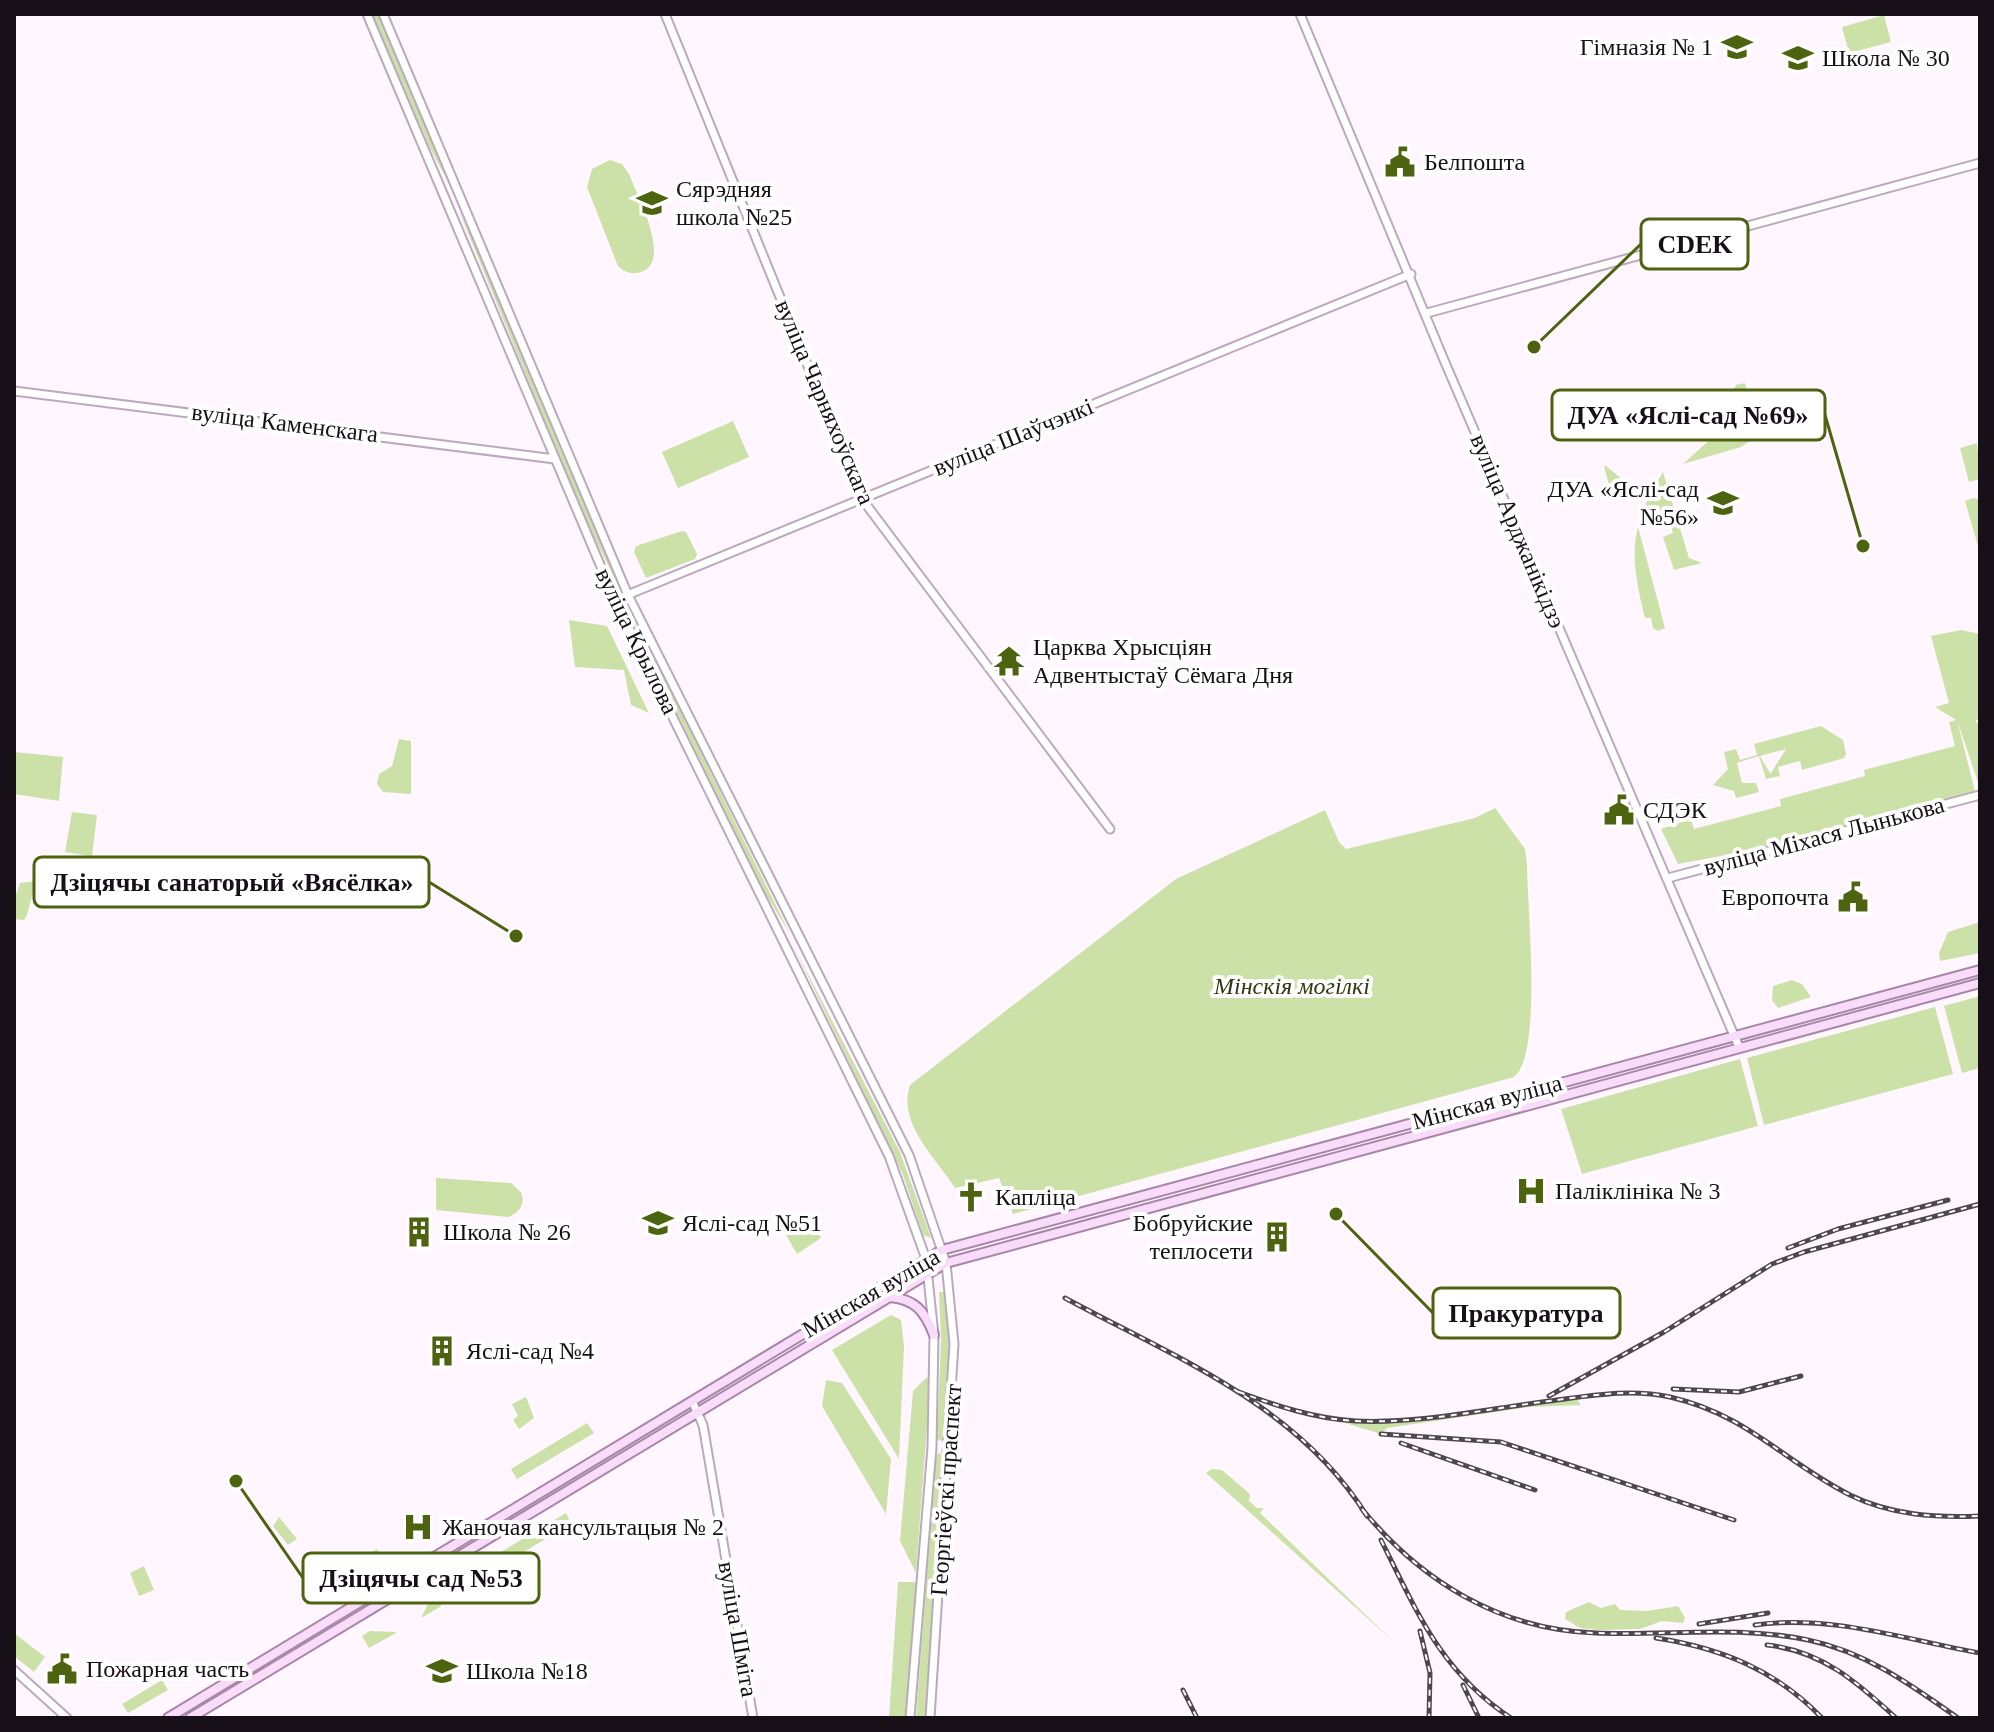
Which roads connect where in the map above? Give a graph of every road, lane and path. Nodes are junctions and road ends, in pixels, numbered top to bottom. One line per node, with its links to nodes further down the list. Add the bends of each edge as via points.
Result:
1 (367, 14): 7 (main road, вуліца Крылова)
2 (383, 14): 6 (main road, вуліца Крылова)
3 (665, 14): 12 (main road, вуліца Чарняхоўскага)
4 (1300, 14): 8 (main road, вуліца Арджанікідзэ)
5 (1980, 163): 9 (main road)
6 (464, 202): 7 (main road); 13 (main road, вуліца Крылова)
7 (449, 207): 11 (main road, вуліца Крылова)
8 (1411, 274): 9 (main road, вуліца Арджанікідзэ); 12 (main road, вуліца Шаўчэнкі)
9 (1427, 313): 17 (main road, вуліца Арджанікідзэ)
10 (14, 391): 11 (main road, вуліца Каменскага)
11 (555, 459): 14 (main road, вуліца Крылова)
12 (862, 499): 13 (main road, вуліца Шаўчэнкі); 16 (main road, вуліца Чарняхоўскага)
13 (628, 595): 14 (main road, вуліца Шаўчэнкі); 18 (main road, вуліца Крылова)
14 (615, 600): 19 (main road, вуліца Крылова)
15 (1980, 795): 17 (main road, вуліца Міхася Лынькова)
16 (1110, 829)
17 (1668, 878): 22 (main road, вуліца Арджанікідзэ)
18 (798, 938): 19 (main road); 24 (main road, вуліца Крылова, via 909,1155)
19 (784, 944): 25 (main road, вуліца Крылова, via 889,1156)
20 (1980, 970): 22 (main road, Мінская вуліца)
21 (1980, 983): 23 (main road, Мінская вуліца)
22 (1735, 1035): 23 (main road, вуліца Арджанікідзэ); 24 (main road, Мінская вуліца)
23 (1739, 1047): 26 (main road, Мінская вуліца)
24 (942, 1250): 25 (main road, Мінская вуліца); 26 (main road, Георгіеўскі праспект)
25 (926, 1259): 27 (main road, вуліца Крылова); 30 (main road, Мінская вуліца)
26 (946, 1263): 27 (main road, Мінская вуліца); 33 (main road, Георгіеўскі праспект, via 955,1371)
27 (929, 1273): 28 (main road, Мінская вуліца); 29 (main road, Георгіеўскі праспект)
28 (888, 1297): 29 (main road, via 917,1305); 31 (main road, Мінская вуліца)
29 (934, 1335): 32 (main road, Георгіеўскі праспект)
30 (692, 1401): 31 (main road, вуліца Шміта); 36 (main road, Мінская вуліца)
31 (698, 1412): 37 (main road, Мінская вуліца); 38 (main road, вуліца Шміта)
32 (932, 1447): 33 (main road); 39 (main road, Георгіеўскі праспект)
33 (950, 1447): 40 (main road, Георгіеўскі праспект)
34 (14, 1670): 35 (main road)
35 (67, 1718)
36 (168, 1718)
37 (190, 1718)
38 (753, 1718)
39 (910, 1718)
40 (930, 1718)

